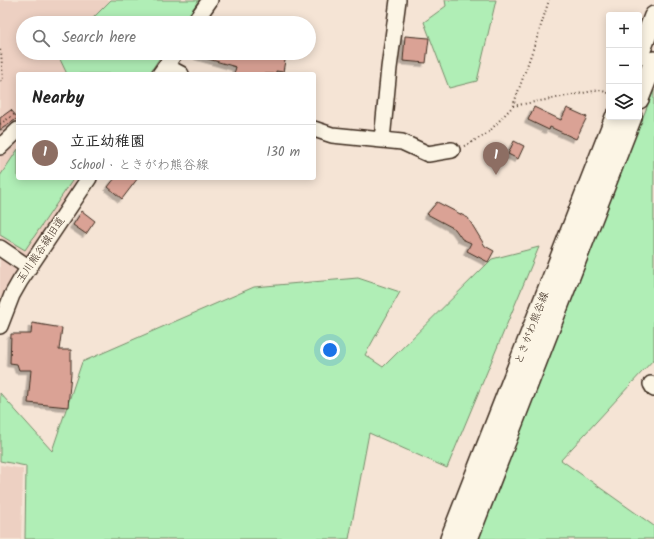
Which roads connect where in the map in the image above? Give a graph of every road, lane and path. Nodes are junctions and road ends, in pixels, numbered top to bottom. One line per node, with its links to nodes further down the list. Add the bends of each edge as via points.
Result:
1 (210, 0): 4 (street)
2 (398, 0): 21 (street)
3 (549, 0): 14 (path)
4 (199, 16)
5 (654, 16): 6 (main road)
6 (642, 48)
7 (0, 50): 11 (path, via 3,80)
8 (170, 60): 10 (street)
9 (654, 61): 12 (main road)
10 (163, 70)
11 (0, 82)
12 (642, 91)
13 (606, 92): 14 (path, via 600,90)
14 (513, 106): 23 (path, via 488,134 457,150)
15 (16, 113): 18 (path)
16 (614, 120): 29 (main road, ときがわ熊谷線)
17 (631, 120): 30 (main road, ときがわ熊谷線)
18 (0, 124)
19 (316, 130): 21 (street, via 332,135)
20 (16, 132): 22 (street)
21 (382, 140): 23 (street, via 402,142 428,154)
22 (0, 147)
23 (452, 150)
24 (88, 180): 26 (street, 玉川熊谷線旧道)
25 (0, 248): 26 (street)
26 (28, 267): 27 (street, 玉川熊谷線旧道, via 20,281)
27 (6, 295): 28 (street, 玉川熊谷線旧道)
28 (0, 326)
29 (450, 539)
30 (468, 539)

